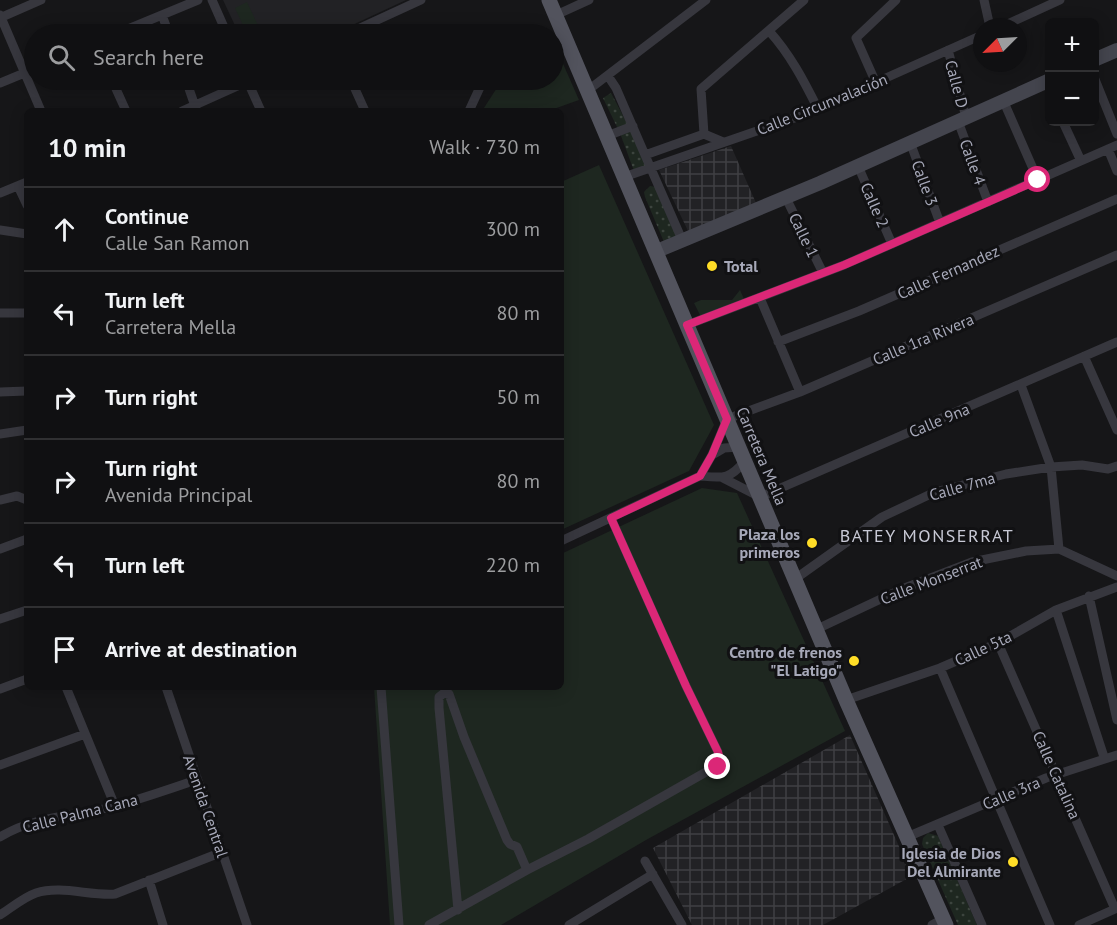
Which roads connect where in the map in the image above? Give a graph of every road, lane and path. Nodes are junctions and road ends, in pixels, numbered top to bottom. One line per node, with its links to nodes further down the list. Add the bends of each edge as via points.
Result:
1 (41, 0): 14 (street)
2 (198, 0): 12 (street)
3 (212, 0): 19 (street)
4 (421, 0): 20 (street)
5 (549, 0): 13 (main road, Carretera Mella)
6 (589, 0): 13 (street)
7 (706, 0): 29 (street)
8 (804, 0): 22 (street)
9 (896, 0): 31 (street, via 856,38)
10 (984, 0): 15 (street)
11 (1060, 0): 16 (street)
12 (162, 15): 17 (street); 18 (street)
13 (556, 15): 21 (main road, Carretera Mella)
14 (0, 17): 28 (street)
15 (988, 18)
16 (1021, 18)
17 (140, 24)
18 (165, 24)
19 (223, 24)
20 (368, 24)
21 (557, 24)
22 (769, 31): 49 (street, via 798,70); 53 (street, via 701,89)
23 (973, 39): 26 (street, Calle Circunvalación)
24 (564, 47): 41 (main road, Carretera Mella)
25 (1117, 50): 27 (street)
26 (948, 51): 31 (street, Calle Circunvalación); 50 (street, Calle D)
27 (1099, 58)
28 (24, 73): 30 (street)
29 (608, 76): 41 (street); 51 (street)
30 (0, 83)
31 (876, 83): 49 (street, Calle Circunvalación)
32 (1045, 86): 42 (street)
33 (1099, 87): 54 (street)
34 (32, 90): 43 (street)
35 (117, 90): 44 (street)
36 (190, 90): 45 (street)
37 (230, 90): 45 (street)
38 (253, 90): 46 (street)
39 (356, 90): 47 (street)
40 (480, 90): 48 (street)
41 (587, 91): 55 (main road, Carretera Mella)
42 (1003, 100): 50 (street); 65 (street)
43 (40, 108)
44 (125, 108)
45 (196, 108)
46 (260, 108)
47 (364, 108)
48 (470, 108)
49 (818, 109): 56 (street, Calle Circunvalación)
50 (962, 119): 57 (street); 70 (street, Calle 4)
51 (633, 126): 55 (street); 59 (street)
52 (1065, 126): 60 (street)
53 (704, 134): 56 (street); 59 (street)
54 (1117, 134)
55 (607, 136): 64 (main road, Carretera Mella)
56 (723, 142): 62 (street, Calle Circunvalación)
57 (910, 142): 61 (street); 71 (street, Calle 3)
58 (1112, 147): 60 (street); 63 (street)
59 (645, 155): 62 (street)
60 (1081, 161): 65 (street)
61 (858, 166): 68 (street); 75 (street, Calle 2)
62 (650, 169): 64 (street, Calle Circunvalación); 74 (street)
63 (1117, 171)
64 (624, 177): 76 (main road, Carretera Mella)
65 (1038, 180): 70 (street)
66 (23, 184): 67 (street)
67 (0, 194)
68 (786, 198): 74 (street); 78 (street, Calle 1)
69 (1117, 199): 83 (street, Calle Fernandez)
70 (988, 202): 71 (street)
71 (940, 223): 75 (street)
72 (0, 230): 73 (street)
73 (24, 234)
74 (683, 242): 76 (street)
75 (892, 244): 78 (street)
76 (657, 251): 82 (main road, Carretera Mella)
77 (1117, 255): 89 (street, Calle 1ra Rivera)
78 (822, 273): 79 (street)
79 (759, 298): 82 (street); 83 (street)
80 (24, 313): 81 (street)
81 (0, 314)
82 (687, 325): 90 (main road, Carretera Mella)
83 (778, 342): 89 (street)
84 (1117, 342): 85 (street, Calle 9na)
85 (1084, 356): 86 (street, Calle 9na); 92 (street)
86 (1021, 385): 97 (street); 100 (street, Calle 9na)
87 (0, 392): 88 (street)
88 (24, 392)
89 (800, 392): 90 (street, Calle 1ra Rivera)
90 (727, 419): 94 (main road, Carretera Mella); 95 (street)
91 (24, 430): 93 (street)
92 (1117, 430)
93 (0, 434)
94 (742, 454): 95 (street, via 724,448); 99 (street, via 730,476); 100 (main road, Carretera Mella)
95 (712, 455): 98 (street)
96 (1117, 466): 97 (street, Calle 7ma)
97 (1051, 467): 107 (street); 109 (street, Calle 7ma, via 935,492 882,517)
98 (700, 476): 99 (street); 103 (street)
99 (723, 478): 100 (street)
100 (760, 497): 109 (main road, Carretera Mella)
101 (24, 499): 102 (street, via 17,496)
102 (0, 500)
103 (611, 518): 105 (street); 138 (street, via 718,752 720,764)
104 (24, 540): 106 (street)
105 (564, 540)
106 (0, 549)
107 (1059, 549): 108 (street, Calle Monserrat); 115 (street, Calle Monserrat, via 972,562)
108 (1117, 576)
109 (795, 579): 115 (main road, Carretera Mella)
110 (1117, 587): 111 (street, Calle 5ta)
111 (1089, 596): 112 (street, Calle 5ta); 124 (street)
112 (1056, 610): 116 (street, Calle 5ta); 127 (street)
113 (24, 611): 114 (street)
114 (0, 619)
115 (817, 629): 123 (main road, Carretera Mella)
116 (998, 642): 117 (street, Calle 5ta); 129 (street, Calle Catalina)
117 (940, 668): 123 (street, Calle 5ta); 131 (street)
118 (24, 680): 119 (street)
119 (0, 689)
120 (67, 690): 125 (street)
121 (167, 690): 130 (street, Avenida Central)
122 (381, 690): 149 (street)
123 (846, 700): 135 (main road, Carretera Mella)
124 (1117, 720)
125 (85, 734): 128 (street); 132 (street)
126 (1117, 755): 127 (street, Calle 3ra)
127 (1104, 757): 129 (street, Calle 3ra)
128 (0, 765)
129 (1057, 774): 131 (street, Calle 3ra); 141 (street, Calle Catalina)
130 (196, 780): 132 (street, Calle Palma Cana); 136 (street, Avenida Central)
131 (997, 798): 133 (street, Calle 3ra); 154 (street)
132 (115, 806): 134 (street, Calle Palma Cana, via 38,820)
133 (938, 825): 135 (street, Calle 3ra); 153 (street)
134 (0, 837)
135 (907, 837): 146 (main road, Carretera Mella)
136 (222, 852): 140 (street); 148 (street, Avenida Central)
137 (645, 861): 139 (street)
138 (527, 870): 142 (street); 142 (street, via 517,847 507,840 455,707 449,694 444,693 439,697 439,708)
139 (653, 874): 145 (street); 151 (street)
140 (149, 880): 143 (street, via 115,894 61,890 36,893); 147 (street)
141 (1116, 908): 144 (street)
142 (458, 910): 150 (street)
143 (0, 915)
144 (1102, 915): 155 (street); 156 (street)
145 (680, 923): 152 (street)
146 (940, 923)
147 (163, 925)
148 (247, 925)
149 (399, 925)
150 (429, 925)
151 (569, 925)
152 (669, 925)
153 (982, 925)
154 (1050, 925)
155 (1079, 925)
156 (1107, 925)

